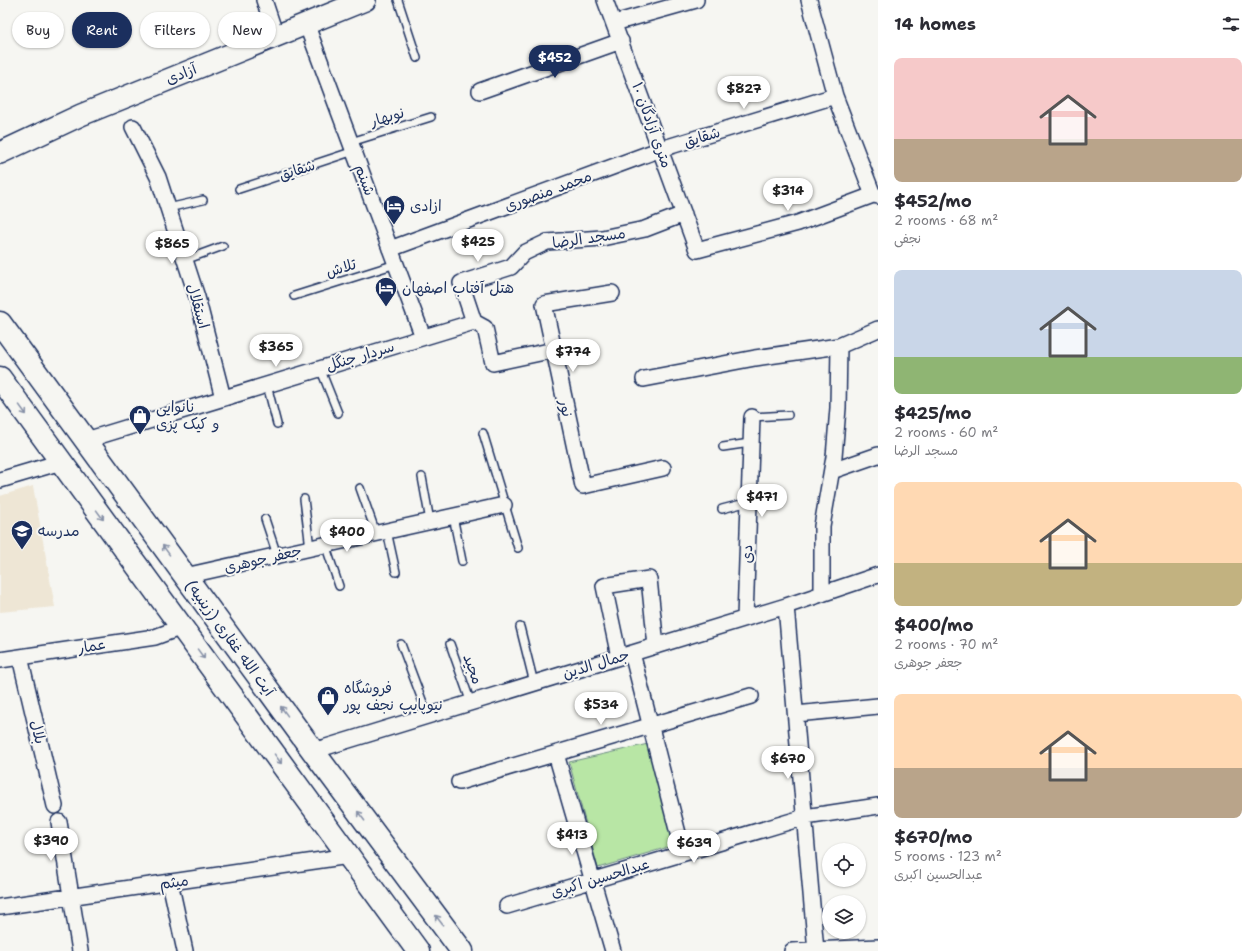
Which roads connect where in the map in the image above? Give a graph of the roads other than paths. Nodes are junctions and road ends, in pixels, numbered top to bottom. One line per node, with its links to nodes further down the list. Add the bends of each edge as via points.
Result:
1 (264, 0): 7 (street)
2 (365, 0): 8 (street, آزادی)
3 (398, 0): 13 (lane)
4 (605, 0): 9 (street, ۱۰ متری آزادگان)
5 (696, 0): 9 (street)
6 (809, 0): 15 (street)
7 (268, 12)
8 (306, 23): 10 (street, آزادی); 18 (street, شبنم)
9 (614, 24): 11 (street, ۱۰ متری آزادگان)
10 (276, 36)
11 (621, 41): 14 (street); 19 (street, ۱۰ متری آزادگان)
12 (246, 48): 20 (street, آزادی, via 81,115)
13 (418, 58)
14 (480, 91)
15 (835, 96): 19 (street, شقایق); 22 (street)
16 (431, 117): 18 (lane, نوبهار)
17 (133, 127): 24 (street, استقلال, via 158,177)
18 (352, 146): 21 (lane, شقایق); 27 (street, شبنم)
19 (661, 149): 25 (street, ۱۰ متری آزادگان); 27 (street, محمد منصوری)
20 (0, 152)
21 (240, 189)
22 (876, 195): 25 (street, ۱۰ متری آزادگان, via 798,223 698,250)
23 (203, 200): 24 (lane)
24 (168, 208): 28 (street, استقلال)
25 (684, 214): 32 (street, مسجد الرضا, via 645,229 602,238 547,242 524,253 511,267 460,283)
26 (223, 246): 28 (lane)
27 (390, 249): 29 (street, شبنم)
28 (185, 260): 44 (street, استقلال)
29 (396, 264): 31 (lane, تلاش); 35 (street, شبنم)
30 (612, 293): 37 (street, نور, via 544,304)
31 (294, 296)
32 (474, 322): 35 (street, سردار جنگل); 37 (street, مسجد الرضا, via 485,328 493,363)
33 (0, 323): 38 (main road, آیت الله غفاری (زینبیه))
34 (878, 329): 36 (street)
35 (423, 337): 39 (street, سردار جنگل)
36 (839, 346): 42 (street, via 755,358); 56 (street, via 838,408)
37 (554, 350): 55 (street, نور, via 583,486)
38 (23, 354): 40 (main road); 50 (main road, آیت الله غفاری (زینبیه))
39 (320, 368): 43 (street, سردار جنگل); 45 (lane)
40 (0, 371)
41 (0, 378): 54 (main road, one-way to 54)
42 (644, 379)
43 (267, 385): 44 (street, سردار جنگل); 48 (lane)
44 (223, 398): 50 (street, سردار جنگل)
45 (338, 413)
46 (788, 415): 47 (lane)
47 (752, 417): 51 (street, دی)
48 (277, 424)
49 (483, 433): 62 (lane)
50 (86, 440): 75 (main road, آیت الله غفاری (زینبیه), one-way to 50)
51 (750, 443): 52 (lane); 61 (street, دی)
52 (723, 447)
53 (878, 455): 56 (street)
54 (61, 462): 58 (street); 81 (main road, one-way to 81)
55 (663, 468)
56 (832, 471): 77 (street, via 822,526)
57 (422, 477): 66 (lane)
58 (0, 480)
59 (360, 488): 67 (lane)
60 (304, 499): 69 (lane)
61 (749, 502): 63 (lane); 79 (street, دی)
62 (504, 504): 64 (street, جعفر جوهری); 70 (lane)
63 (722, 509)
64 (453, 516): 66 (street, جعفر جوهری); 72 (lane)
65 (265, 519): 71 (lane)
66 (430, 521): 67 (street, جعفر جوهری)
67 (382, 532): 68 (street, جعفر جوهری); 73 (lane)
68 (325, 544): 69 (street, جعفر جوهری); 76 (lane)
69 (310, 548): 71 (street, جعفر جوهری)
70 (518, 548)
71 (277, 555): 75 (street, جعفر جوهری)
72 (462, 561)
73 (396, 572)
74 (878, 575): 77 (street, جمال الدین)
75 (185, 576): 95 (main road, آیت الله غفاری (زینبیه), one-way to 75)
76 (339, 586)
77 (822, 594): 78 (street, جمال الدین)
78 (786, 606): 79 (street, جمال الدین); 92 (street)
79 (745, 618): 84 (street, جمال الدین)
80 (520, 627): 88 (lane)
81 (182, 628): 86 (street, عمار, via 155,637); 103 (main road, one-way to 103)
82 (400, 644): 93 (lane)
83 (450, 644): 90 (lane, مجید)
84 (656, 646): 85 (street, جمال الدین); 85 (street, via 649,579 604,586)
85 (626, 655): 88 (street, جمال الدین); 94 (street)
86 (20, 657): 87 (street, عمار); 98 (street, بلال)
87 (0, 660)
88 (534, 683): 90 (street, جمال الدین)
89 (751, 696): 94 (street)
90 (471, 703): 93 (street, جمال الدین)
91 (878, 706): 92 (street)
92 (796, 714): 100 (street)
93 (428, 716): 95 (street, جمال الدین)
94 (651, 726): 96 (street); 102 (street)
95 (313, 752): 115 (main road, آیت الله غفاری (زینبیه), one-way to 95)
96 (556, 754): 97 (street); 104 (street)
97 (459, 782)
98 (56, 806)
99 (878, 806): 100 (street, عبدالحسین اکبری)
100 (805, 817): 102 (street, عبدالحسین اکبری); 111 (street)
101 (59, 822): 106 (street)
102 (683, 853): 104 (street, عبدالحسین اکبری)
103 (349, 856): 105 (street, میثم); 114 (main road)
104 (594, 880): 107 (street, عبدالحسین اکبری); 116 (street)
105 (170, 882): 106 (street, میثم); 113 (street)
106 (71, 897): 108 (street, میثم); 112 (street)
107 (507, 906)
108 (0, 907)
109 (878, 947): 110 (street)
110 (860, 949): 111 (street)
111 (816, 950): 117 (street)
112 (80, 951)
113 (185, 951)
114 (418, 951)
115 (462, 951)
116 (613, 951)
117 (792, 951)

